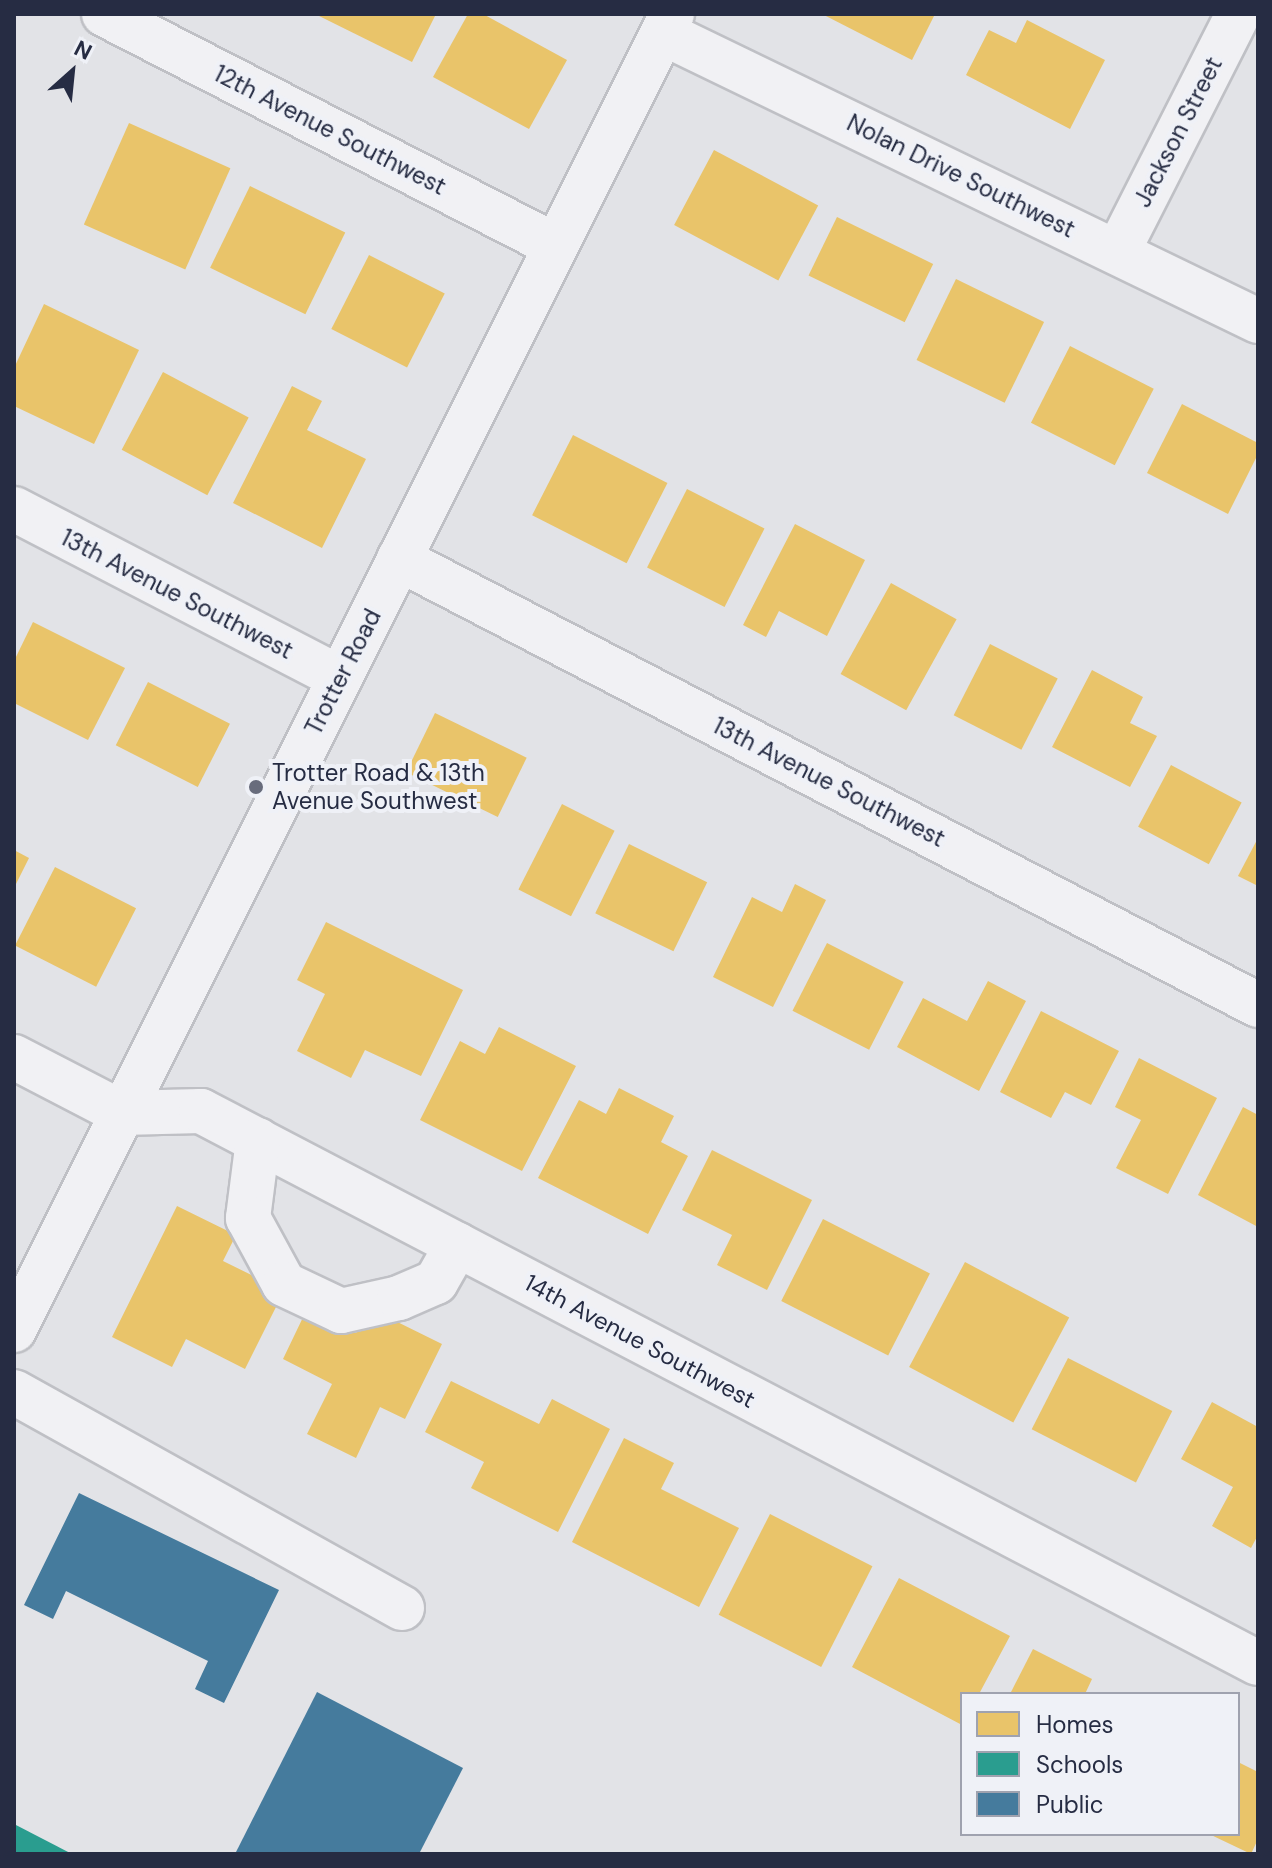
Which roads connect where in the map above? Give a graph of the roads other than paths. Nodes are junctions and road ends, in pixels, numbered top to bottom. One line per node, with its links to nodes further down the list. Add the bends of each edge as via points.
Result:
1 (104, 14): 4 (street, 12th Avenue Southwest)
2 (1238, 14): 5 (street, Jackson Street)
3 (668, 24): 4 (street, Trotter Road); 5 (street, Nolan Drive Southwest)
4 (556, 246): 8 (street, Trotter Road)
5 (1118, 251): 6 (street, Nolan Drive Southwest)
6 (1258, 321)
7 (14, 509): 9 (street, 13th Avenue Southwest)
8 (399, 559): 9 (street, Trotter Road); 10 (street, 13th Avenue Southwest)
9 (340, 678): 12 (street, Trotter Road)
10 (1258, 1005)
11 (14, 1057): 12 (street, 14th Avenue Southwest)
12 (122, 1113): 13 (street, 14th Avenue Southwest, via 201,1111); 15 (street, Trotter Road)
13 (258, 1140): 14 (street, 14th Avenue Southwest); 14 (street, via 248,1218 284,1284 341,1311 355,1308 436,1282)
14 (457, 1245): 18 (street, 14th Avenue Southwest)
15 (14, 1330)
16 (14, 1392): 17 (street)
17 (402, 1608)
18 (1258, 1663)

